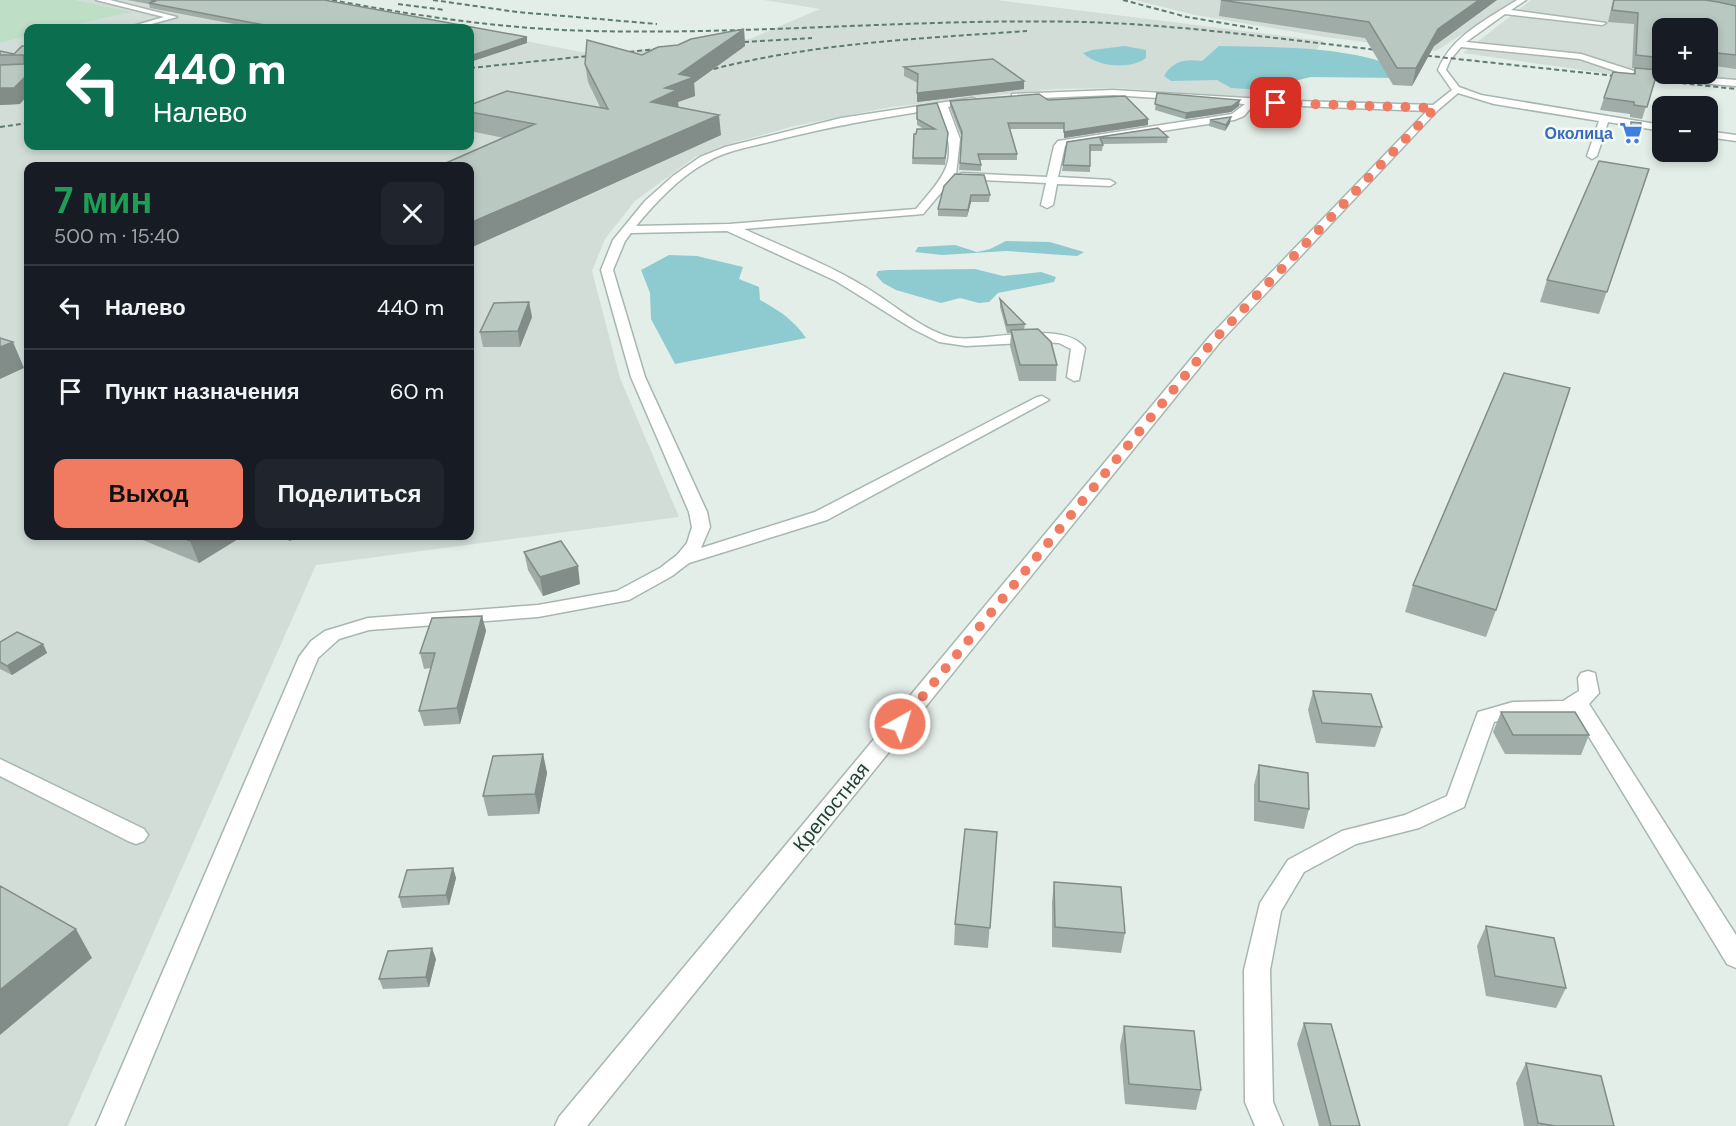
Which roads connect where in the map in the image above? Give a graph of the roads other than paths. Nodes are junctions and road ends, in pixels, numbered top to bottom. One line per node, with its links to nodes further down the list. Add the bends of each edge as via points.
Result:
1 (100, 0): 5 (street, via 174,17)
2 (1522, 0): 3 (street)
3 (1505, 12): 4 (street); 6 (street)
4 (1602, 23)
5 (146, 24)
6 (1459, 44): 7 (street); 12 (street, via 1442,70)
7 (1581, 57): 8 (street); 11 (street, via 1636,75)
8 (1632, 63)
9 (1718, 73): 10 (street)
10 (1736, 75)
11 (1736, 83)
12 (1457, 90): 15 (street, Крепостная); 16 (street, via 1494,101)
13 (1252, 100): 14 (street, via 1113,91 1058,92); 15 (street); 22 (street, via 1238,116 1227,119 1066,141 1059,146)
14 (942, 104): 21 (street, via 955,139); 26 (street, via 830,123 729,148 677,177)
15 (1435, 108): 36 (street, Крепостная, via 1215,339)
16 (1604, 120): 17 (street); 20 (street)
17 (1652, 127)
18 (1718, 136): 19 (street)
19 (1736, 138)
20 (1592, 156)
21 (951, 175): 22 (street); 25 (street, via 924,209 910,214)
22 (1053, 180): 23 (street); 24 (street)
23 (1110, 183)
24 (1047, 205)
25 (729, 227): 26 (street); 27 (street, via 854,286 945,340 1072,341 1078,348)
26 (626, 230): 29 (street, via 611,254 607,270 638,377 698,512 701,527 695,544)
27 (1074, 378)
28 (1042, 400): 29 (street, via 821,516)
29 (683, 559): 35 (street, via 622,596 538,611 368,624 332,635 318,645 309,657)
30 (1588, 678): 31 (street, via 1589,693)
31 (1579, 704): 34 (street); 37 (street, via 1547,710 1513,709 1485,717 1456,801 1411,822 1350,837 1296,866 1269,910 1257,970 1259,1102)
32 (0, 767): 33 (street)
33 (136, 835)
34 (1736, 957)
35 (110, 1126)
36 (569, 1126)
37 (1269, 1126)

